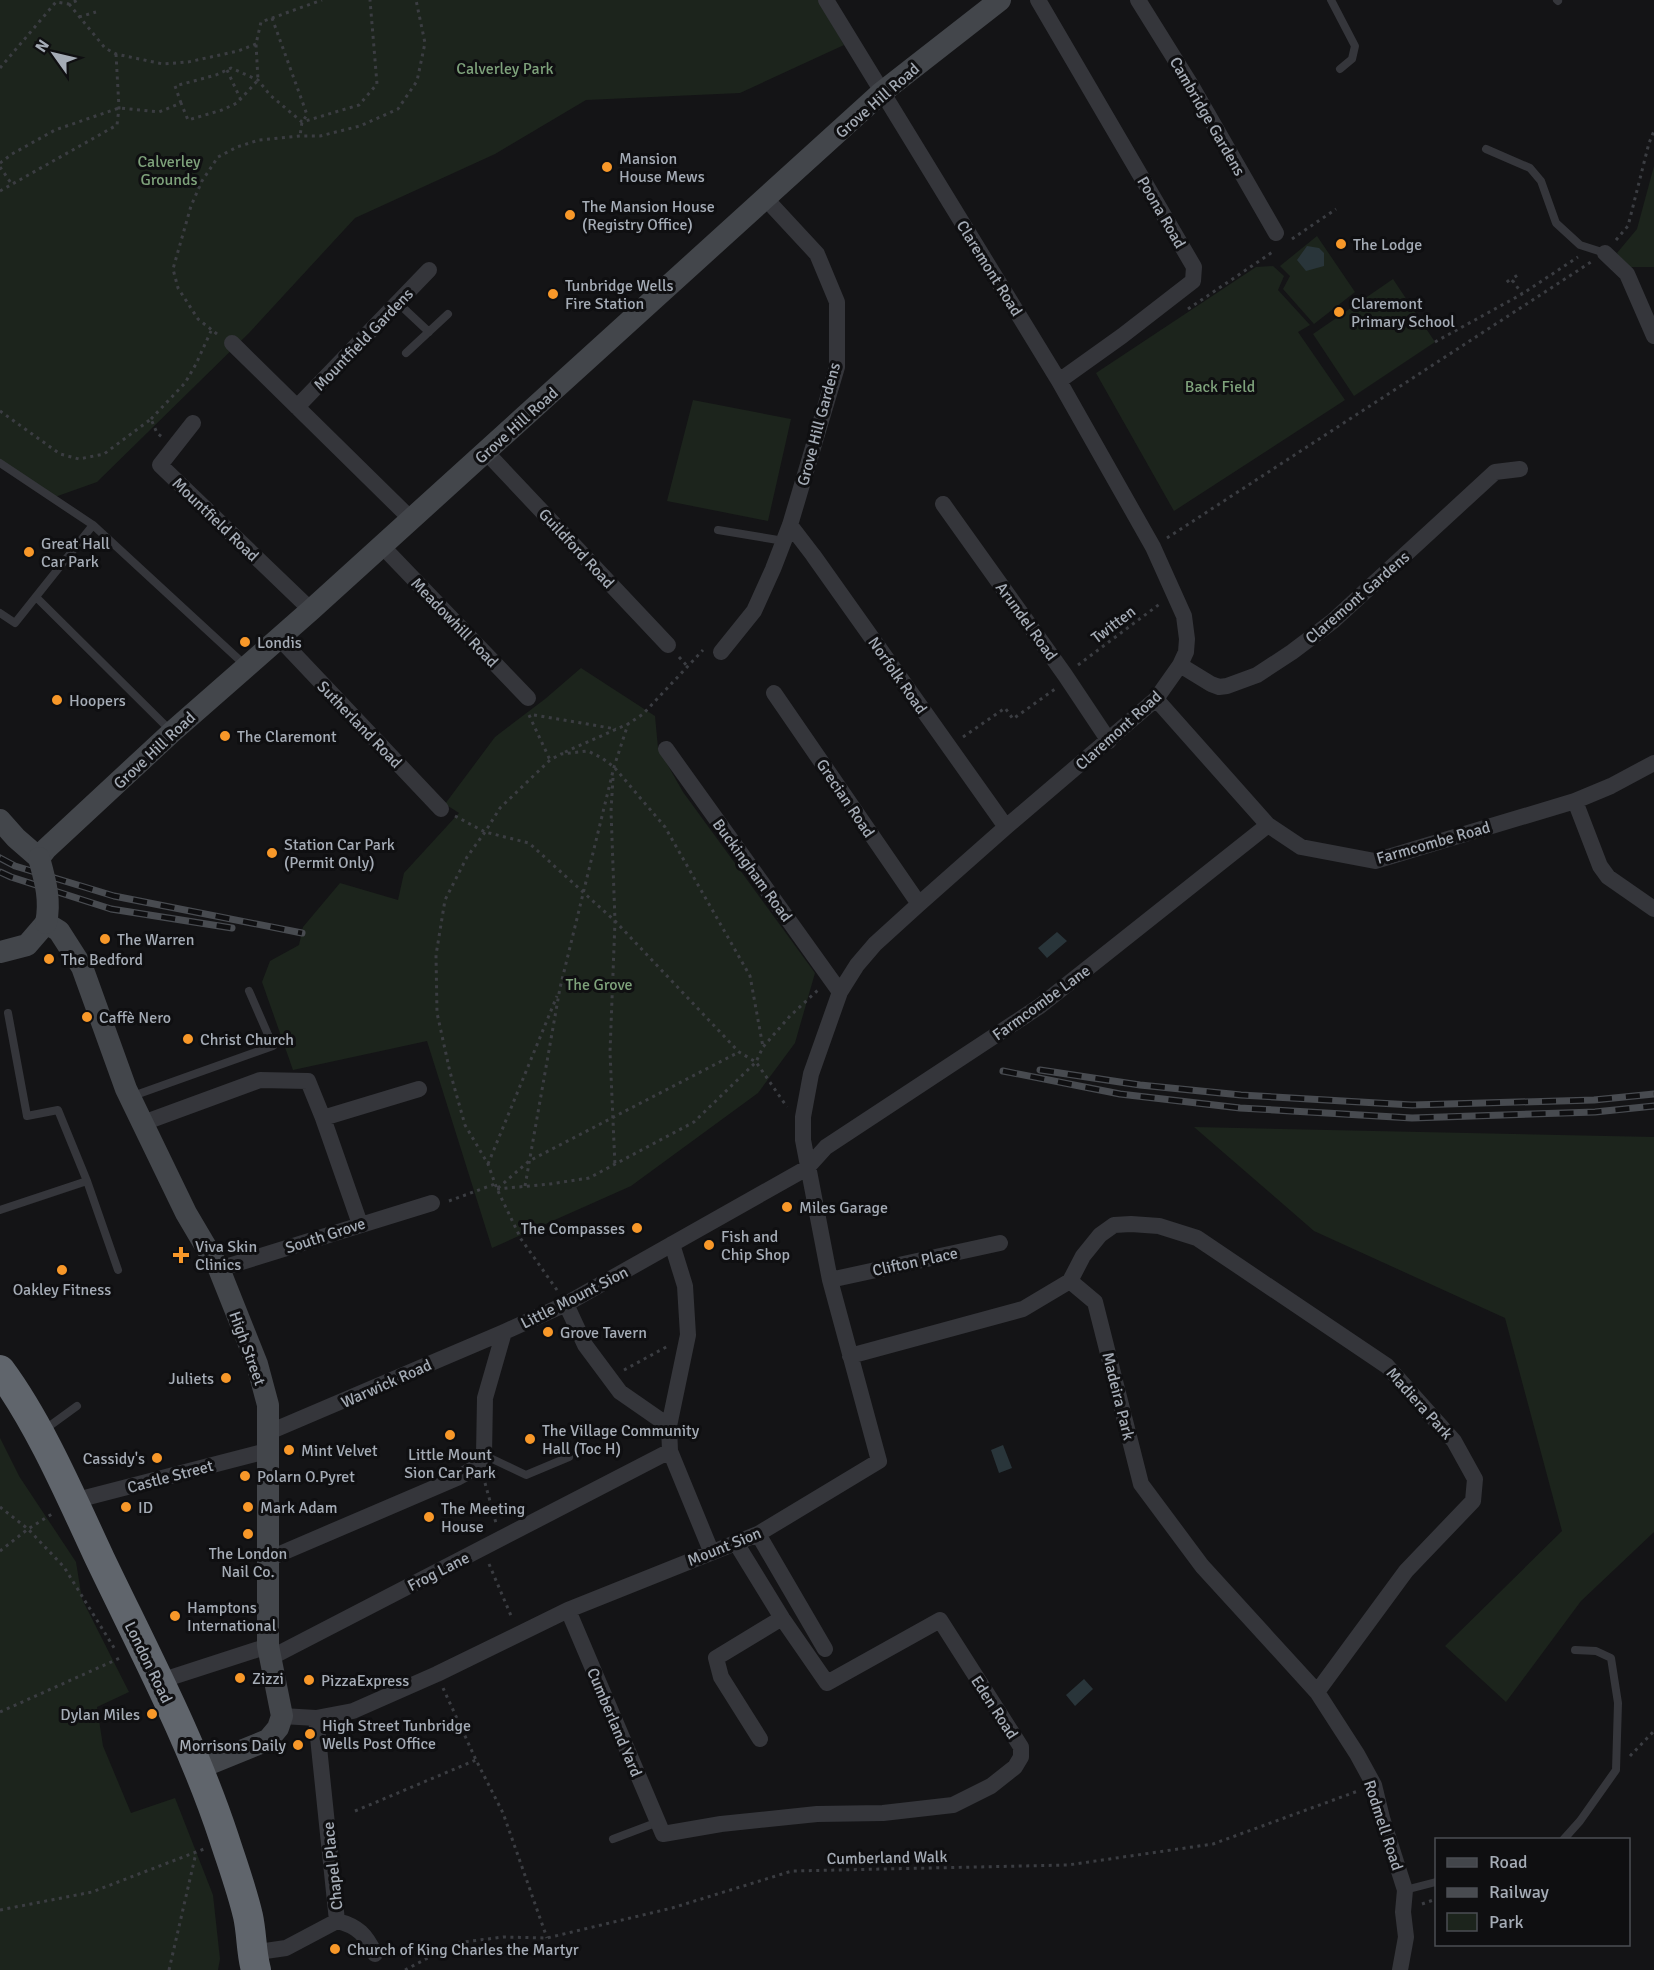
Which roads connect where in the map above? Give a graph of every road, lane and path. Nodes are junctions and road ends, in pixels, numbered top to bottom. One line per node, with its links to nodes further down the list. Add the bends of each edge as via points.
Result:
1 (78, 0): 11 (path)
2 (322, 0): 14 (path)
3 (370, 0): 25 (path, via 377,84 359,105)
4 (416, 0): 27 (path, via 424,43 417,81 398,109 360,126 320,136)
5 (826, 0): 21 (street)
6 (1000, 0): 21 (main road, Grove Hill Road)
7 (1038, 0): 51 (street, Poona Road, via 1194,267 1192,281)
8 (1138, 0): 34 (street, Cambridge Gardens)
9 (1331, 0): 18 (lane, via 1355,46 1352,59)
10 (55, 1): 11 (path); 17 (path)
11 (69, 4): 13 (path)
12 (96, 12): 13 (path)
13 (79, 17): 16 (path, via 105,48)
14 (272, 18): 15 (path, via 261,22); 25 (path, via 307,115)
15 (256, 44): 16 (path, via 188,62 163,64); 20 (path)
16 (116, 54): 24 (path)
17 (0, 68)
18 (1340, 69)
19 (227, 70): 20 (path, via 231,68); 22 (path); 23 (path, via 175,86)
20 (258, 80): 22 (path); 25 (path)
21 (881, 93): 32 (main road, Grove Hill Road); 51 (street, Claremont Road)
22 (240, 99): 23 (path, via 222,110 188,120)
23 (181, 103): 24 (path, via 159,112)
24 (119, 108): 29 (path, via 55,130); 30 (path, via 117,125)
25 (302, 122): 27 (path)
26 (1654, 131): 36 (path, via 1628,226)
27 (300, 136): 54 (path, via 259,140 237,147 218,157 202,181 173,269 178,288 198,319 211,331 185,383)
28 (1486, 148): 36 (lane, via 1530,168 1540,181 1556,223 1580,244)
29 (0, 165): 30 (path)
30 (11, 183): 31 (path)
31 (0, 191)
32 (766, 199): 57 (main road, Grove Hill Road); 64 (street, Grove Hill Gardens, via 817,254 837,302 837,367)
33 (1336, 209): 34 (path)
34 (1280, 239)
35 (1274, 251): 44 (path)
36 (1605, 253): 47 (street, via 1627,274); 66 (path)
37 (1578, 257): 42 (path)
38 (429, 270): 43 (street, Mountfield Gardens)
39 (1515, 275): 41 (path)
40 (1507, 280): 41 (path, via 1510,284)
41 (1513, 281): 42 (path)
42 (1522, 294): 48 (path)
43 (398, 303): 46 (lane); 52 (street, Mountfield Gardens)
44 (1188, 309)
45 (448, 314): 46 (lane)
46 (429, 333): 50 (lane)
47 (1654, 336)
48 (1435, 342)
49 (232, 343): 52 (street)
50 (406, 353)
51 (1059, 381): 66 (street, Claremont Road)
52 (297, 407): 61 (street)
53 (0, 411): 54 (path, via 60,454 79,459 104,454)
54 (152, 419): 56 (path, via 157,433)
55 (193, 423): 56 (street, Mountfield Road)
56 (174, 447): 69 (street, Mountfield Road, via 160,465)
57 (486, 452): 61 (main road, Grove Hill Road); 72 (street, Guildford Road)
58 (0, 463): 62 (lane, via 23,482)
59 (1520, 469): 74 (street, Claremont Gardens, via 1495,472 1333,621 1257,675 1219,687)
60 (943, 504): 76 (street, Arundel Road)
61 (411, 519): 65 (main road, Grove Hill Road)
62 (93, 525): 68 (lane); 75 (lane)
63 (718, 530): 64 (lane)
64 (787, 533): 73 (street, Grove Hill Gardens, via 754,611); 85 (street, Norfolk Road, via 820,564)
65 (382, 546): 69 (main road, Grove Hill Road); 79 (street, Meadowhill Road)
66 (1153, 547): 67 (street, Claremont Road)
67 (1174, 592): 74 (street, Claremont Road, via 1184,616 1187,639); 76 (path, Twitten)
68 (37, 598): 70 (lane, via 15,623); 83 (lane)
69 (311, 610): 71 (main road, Grove Hill Road)
70 (0, 613)
71 (279, 638): 75 (main road, Grove Hill Road); 92 (street, Sutherland Road)
72 (668, 645)
73 (721, 652)
74 (1180, 665): 78 (street, Claremont Road)
75 (246, 666): 83 (main road, Grove Hill Road)
76 (1067, 677): 84 (street, Arundel Road); 85 (path, Twitten, via 1013,719 1005,708)
77 (774, 693): 99 (street, Grecian Road)
78 (1156, 699): 84 (street, Claremont Road); 94 (street, Farmcombe Road)
79 (528, 706): 82 (path); 88 (path)
80 (643, 714): 81 (path)
81 (628, 724): 82 (path); 90 (path)
82 (616, 729): 87 (path)
83 (172, 732): 97 (main road, Grove Hill Road)
84 (1109, 741): 95 (street, Claremont Road)
85 (949, 747): 95 (street, Norfolk Road)
86 (666, 749): 104 (street, Buckingham Road)
87 (561, 754): 88 (path); 90 (path, via 588,752)
88 (549, 760): 96 (path, via 500,808)
89 (1654, 763): 91 (street, Farmcombe Road)
90 (614, 767): 98 (path); 101 (path, via 611,811); 108 (path, via 665,827 750,976)
91 (1575, 801): 94 (street, Farmcombe Road, via 1375,861 1301,847); 100 (street, via 1608,877)
92 (441, 809): 96 (path)
93 (0, 820): 97 (main road)
94 (1268, 825): 120 (street, Farmcombe Lane, via 1040,1006 826,1147)
95 (1006, 827): 99 (street, Claremont Road)
96 (485, 832): 98 (path, via 529,843); 118 (path, via 445,900 436,955 437,1013 450,1072 465,1125)
97 (39, 858): 102 (main road, bridge, via 49,908)
98 (584, 894): 101 (path); 105 (path)
99 (919, 904): 104 (street, Claremont Road)
100 (1654, 909)
101 (615, 921): 109 (path); 113 (path, via 610,1052)
102 (46, 923): 103 (main road, via 27,945); 112 (main road, High Street, via 59,931 82,967)
103 (0, 952)
104 (835, 985): 108 (path, via 790,1016); 115 (street, Claremont Road)
105 (560, 988): 117 (path); 118 (path)
106 (249, 991): 112 (lane, via 273,1046)
107 (8, 1013): 121 (lane, via 27,1116 58,1110)
108 (763, 1047): 110 (path)
109 (739, 1052): 110 (path); 113 (path)
110 (756, 1062): 115 (path, via 787,1107); 119 (path, via 694,1122)
111 (419, 1089): 114 (street)
112 (130, 1097): 116 (main road, High Street)
113 (614, 1116): 117 (path); 119 (path)
114 (323, 1118): 116 (street, via 308,1081 260,1080); 127 (street)
115 (802, 1118): 120 (street, Claremont Road)
116 (143, 1123): 130 (main road, High Street, via 186,1213)
117 (529, 1161): 123 (path); 124 (path)
118 (488, 1164): 122 (path)
119 (615, 1166): 123 (path, via 589,1178)
120 (807, 1168): 129 (street, Little Mount Sion); 132 (street, Mount Sion)
121 (87, 1181): 126 (lane); 131 (lane)
122 (495, 1184): 124 (path); 125 (path, via 439,1205)
123 (525, 1186): 124 (path)
124 (497, 1189): 134 (path, via 521,1239)
125 (432, 1203): 127 (street, South Grove)
126 (0, 1209)
127 (360, 1224): 130 (street, South Grove)
128 (1000, 1243): 132 (street, Clifton Place)
129 (672, 1244): 134 (street, Little Mount Sion); 136 (street, via 685,1286)
130 (219, 1269): 143 (main road, High Street, via 257,1364 268,1405)
131 (118, 1270)
132 (830, 1280): 137 (street, Mount Sion)
133 (1070, 1281): 137 (street, via 1023,1309); 166 (street, Madeira Park, via 1095,1302 1141,1484 1202,1566); 166 (street, Madiera Park, via 1089,1249 1114,1225 1160,1226 1197,1238 1387,1366 1454,1441 1475,1479 1473,1501 1406,1571)
134 (566, 1304): 135 (street, Little Mount Sion); 139 (street, via 585,1345)
135 (504, 1332): 143 (street, Warwick Road); 146 (street, Little Mount Sion, via 485,1398)
136 (688, 1335): 139 (path); 141 (street)
137 (850, 1356): 150 (street, Mount Sion, via 879,1461)
138 (0, 1370): 142 (highway, London Road)
139 (609, 1378): 141 (street, via 620,1392)
140 (77, 1406): 142 (lane)
141 (669, 1426): 144 (street)
142 (38, 1433): 147 (highway, London Road)
143 (267, 1442): 147 (street, Castle Street); 156 (main road, High Street)
144 (669, 1451): 151 (street, Frog Lane); 155 (street)
145 (569, 1457): 146 (lane, via 526,1475)
146 (482, 1458): 151 (path); 156 (street, via 475,1468 457,1478)
147 (73, 1501): 149 (path); 163 (highway, London Road)
148 (0, 1507): 149 (path)
149 (28, 1529): 154 (path); 163 (path, via 64,1567)
150 (758, 1534): 152 (street, Mount Sion); 160 (street)
151 (500, 1539): 153 (street, Frog Lane)
152 (736, 1543): 155 (street, Mount Sion); 158 (street, Eden Road)
153 (483, 1548): 159 (path); 162 (street, Frog Lane)
154 (0, 1551)
155 (711, 1551): 157 (street, Mount Sion)
156 (268, 1560): 162 (main road, High Street)
157 (568, 1610): 159 (street, Mount Sion); 175 (street, Cumberland Yard)
158 (782, 1618): 170 (street, via 716,1658 721,1677); 175 (street, Eden Road, via 827,1683 940,1620 1021,1747 1016,1767 991,1786 953,1805)
159 (519, 1634): 164 (street, Mount Sion)
160 (825, 1649)
161 (1575, 1650): 177 (lane, via 1596,1651 1611,1658 1618,1703 1616,1770)
162 (269, 1652): 165 (street, Frog Lane); 168 (main road, High Street)
163 (132, 1654): 165 (highway, London Road); 167 (path)
164 (437, 1674): 169 (street, Mount Sion, via 353,1711); 171 (path)
165 (160, 1681): 172 (highway, London Road)
166 (1317, 1692): 173 (street, Rodmell Road)
167 (0, 1712)
168 (282, 1716): 169 (street, Mount Sion); 172 (main road, via 268,1740)
169 (316, 1718): 183 (street, Chapel Place)
170 (760, 1739)
171 (476, 1760): 174 (path); 184 (path, via 503,1813)
172 (199, 1768): 176 (highway, London Road)
173 (1374, 1785): 181 (street, Rodmell Road); 184 (path, Cumberland Walk, via 1213,1844 1068,1865 792,1871 672,1908)
174 (355, 1811)
175 (661, 1828): 178 (lane)
176 (224, 1838): 179 (path); 186 (highway, London Road, via 248,1917)
177 (1564, 1838)
178 (613, 1839)
179 (196, 1853): 182 (path, via 92,1892); 187 (path)
180 (1435, 1882): 181 (lane)
181 (1405, 1890): 189 (street, Rodmell Road, via 1407,1937)
182 (0, 1910)
183 (337, 1921): 185 (street, via 366,1936); 186 (street, Chapel Place)
184 (547, 1938): 188 (path, Cumberland Walk, via 503,1937 456,1943)
185 (375, 1954)
186 (254, 1961)
187 (169, 1970)
188 (405, 1970)
189 (1400, 1970)

